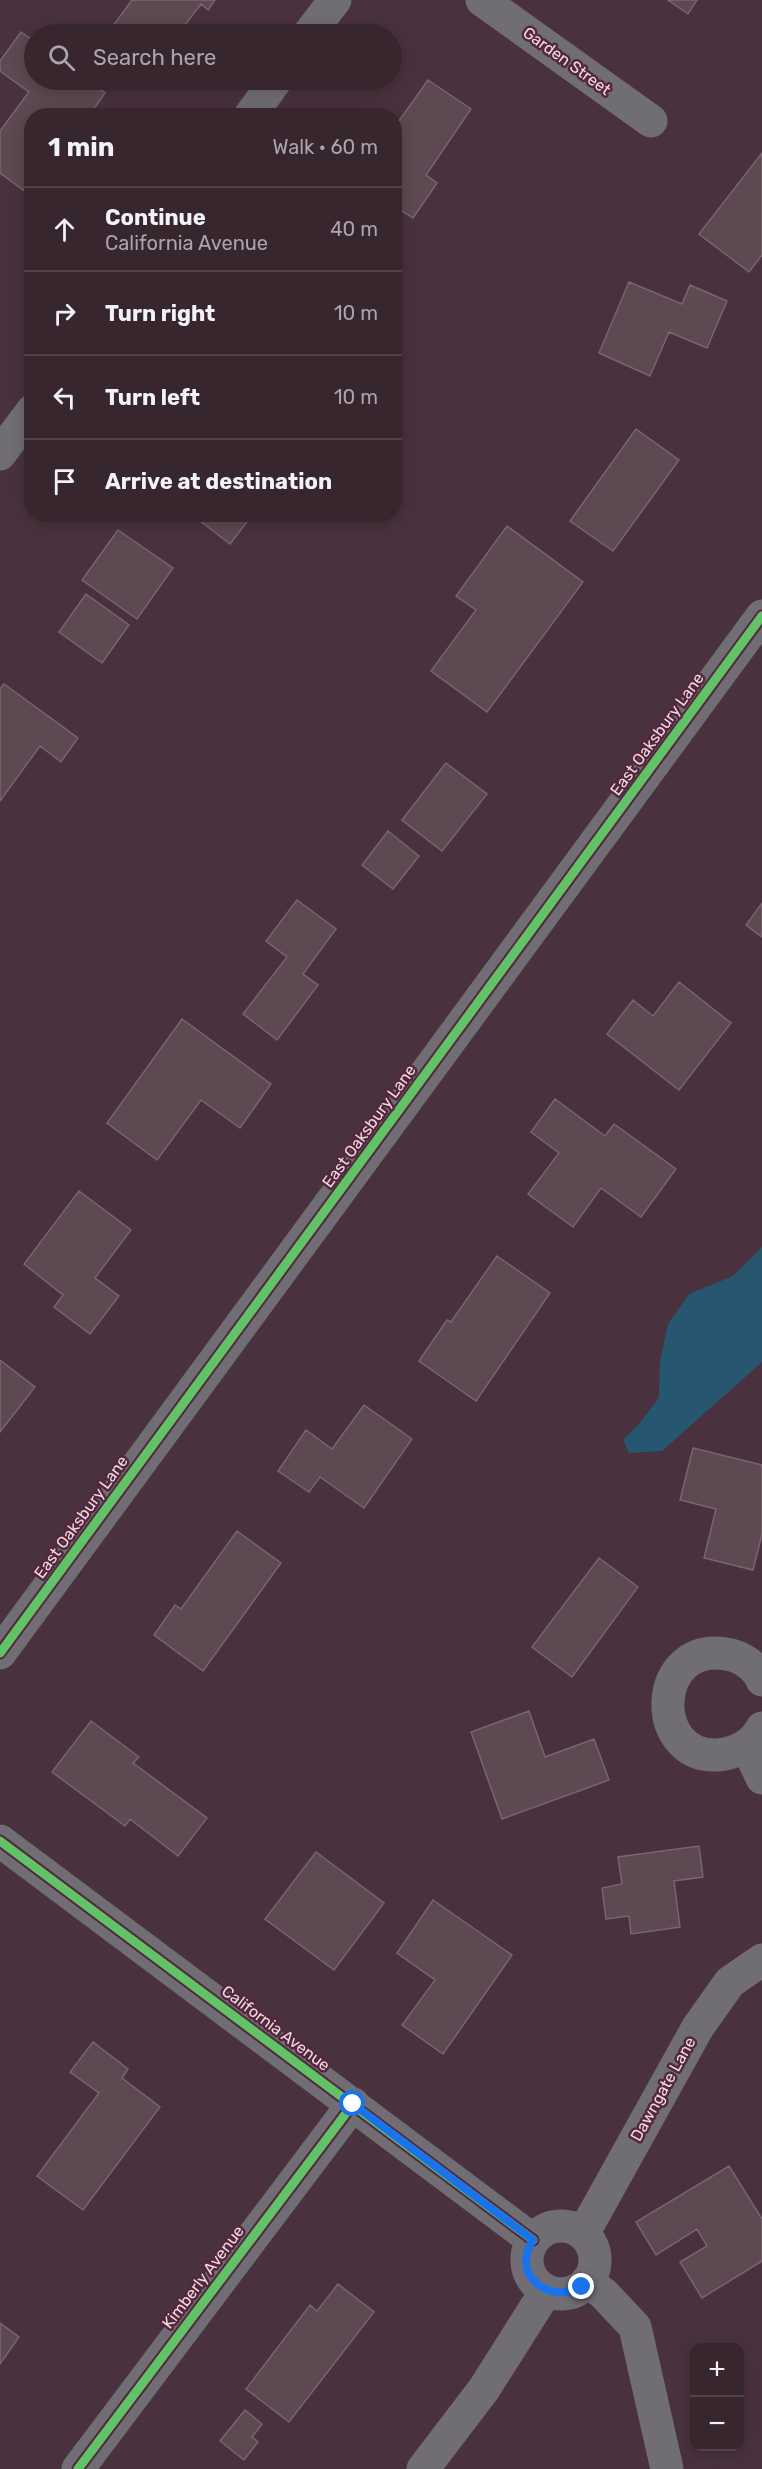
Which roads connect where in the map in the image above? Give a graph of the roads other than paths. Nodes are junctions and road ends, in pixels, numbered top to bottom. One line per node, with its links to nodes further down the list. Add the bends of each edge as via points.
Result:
1 (335, 0): 3 (street)
2 (482, 0): 6 (street, Garden Street)
3 (317, 24)
4 (269, 90): 5 (street)
5 (256, 108)
6 (651, 122)
7 (24, 422): 8 (street)
8 (0, 454)
9 (762, 616): 10 (street, East Oaksbury Lane)
10 (0, 1653)
11 (762, 1680): 12 (street, via 748,1663 734,1655 718,1653 687,1663 668,1692 666,1710 672,1727 696,1751 731,1754)
12 (754, 1737): 13 (street)
13 (762, 1778)
14 (0, 1841): 16 (street, California Avenue)
15 (762, 1960): 17 (street, Dawngate Lane, via 730,1982 698,2027)
16 (353, 2104): 18 (street, California Avenue); 21 (street, Kimberly Avenue)
17 (583, 2234): 18 (street, via 557,2225 540,2232); 19 (street, via 593,2248 595,2260)
18 (533, 2240): 20 (street, via 527,2265 530,2275)
19 (587, 2281): 20 (street, via 573,2292); 23 (street, via 635,2327)
20 (546, 2291): 22 (street, via 484,2389)
21 (78, 2469)
22 (423, 2469)
23 (667, 2469)

